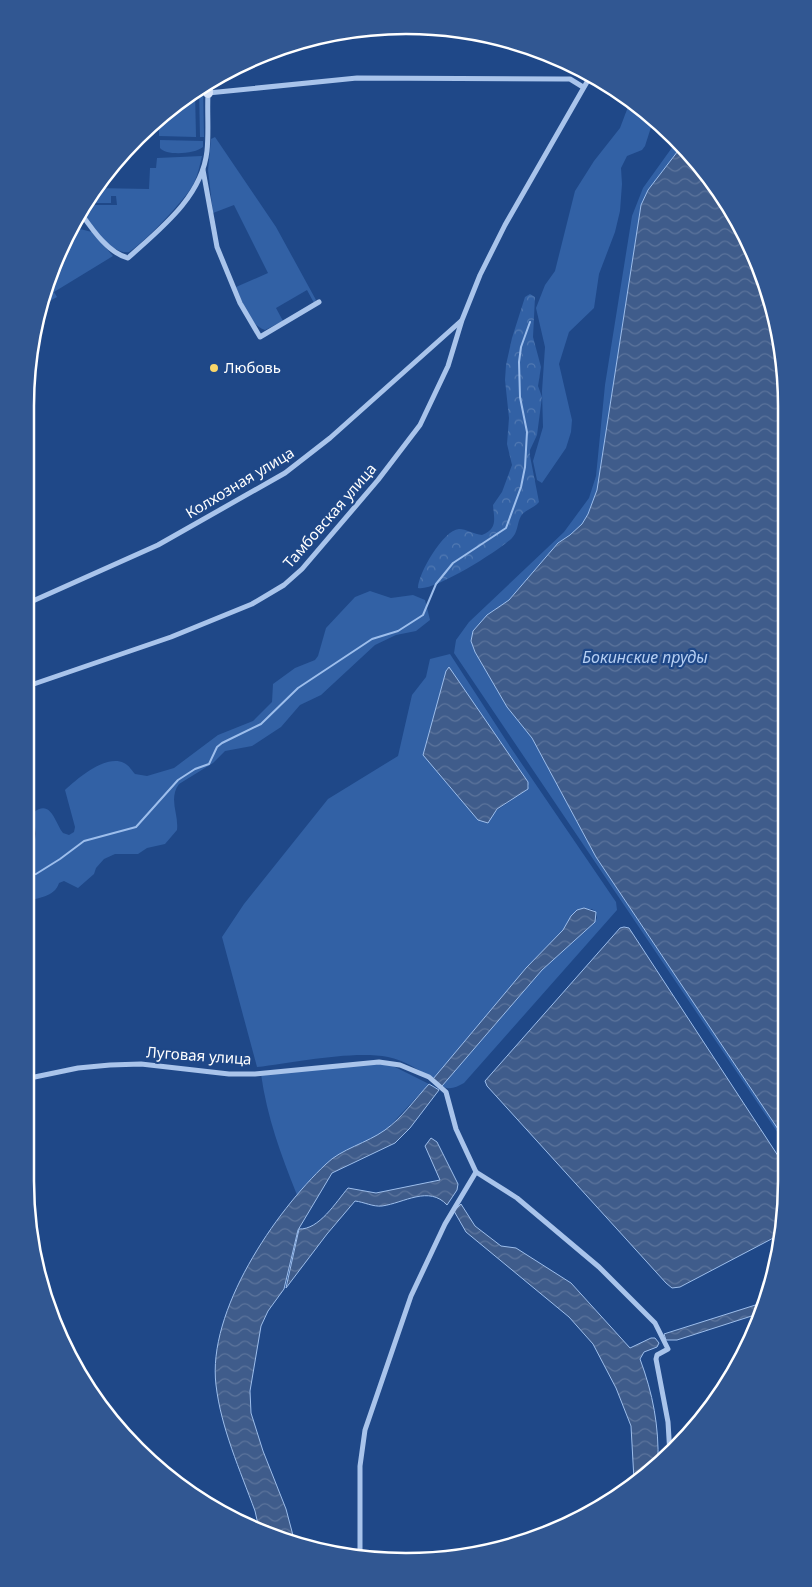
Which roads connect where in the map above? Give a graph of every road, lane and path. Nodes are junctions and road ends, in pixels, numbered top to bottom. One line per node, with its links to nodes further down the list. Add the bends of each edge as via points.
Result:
1 (587, 81): 3 (street, Тамбовская улица)
2 (216, 87): 3 (street, via 357,78 570,79)
3 (583, 87): 8 (street, Тамбовская улица, via 505,225)
4 (208, 91): 5 (street, via 207,151)
5 (203, 169): 6 (street, via 186,200 128,258 114,251); 7 (street, via 217,247 236,294 260,337)
6 (85, 218)
7 (319, 302)
8 (462, 320): 9 (street, Колхозная улица, via 330,438 285,473 158,545); 10 (street, Тамбовская улица, via 448,366 409,442 349,516 284,585 252,604 172,637)
9 (34, 600)
10 (34, 684)
11 (34, 1077): 12 (street, Луговая улица, via 110,1065 141,1064 229,1074 379,1062 400,1065 429,1077 446,1092 456,1129)
12 (476, 1172): 13 (street, via 517,1198 599,1267 655,1324 668,1349 656,1359 667,1412); 14 (street, via 445,1224 411,1296 365,1430 360,1466)
13 (669, 1444)
14 (360, 1550)

